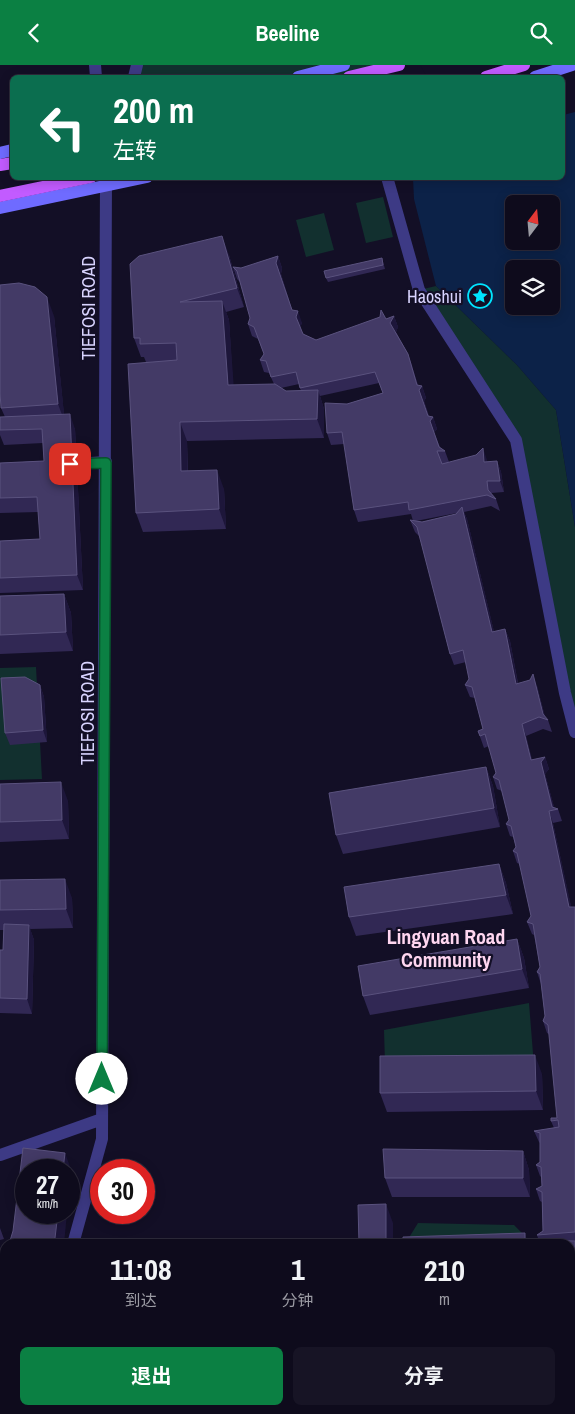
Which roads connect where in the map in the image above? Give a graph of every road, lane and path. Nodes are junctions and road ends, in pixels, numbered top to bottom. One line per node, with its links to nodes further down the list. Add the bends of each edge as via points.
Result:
1 (344, 65): 5 (street)
2 (399, 65): 6 (main road)
3 (524, 65): 7 (main road)
4 (572, 65): 8 (street)
5 (306, 75)
6 (358, 75)
7 (492, 75)
8 (541, 75)
9 (77, 180): 13 (main road)
10 (122, 180): 12 (street)
11 (388, 180): 17 (street, via 419,290 516,440)
12 (106, 182): 14 (street); 15 (street, TIEFOSI ROAD)
13 (0, 196)
14 (0, 208)
15 (106, 463): 16 (street); 18 (street, TIEFOSI ROAD)
16 (48, 465)
17 (575, 732)
18 (102, 1119): 19 (street); 20 (street, TIEFOSI ROAD, via 102,1139)
19 (0, 1155)
20 (74, 1239)

